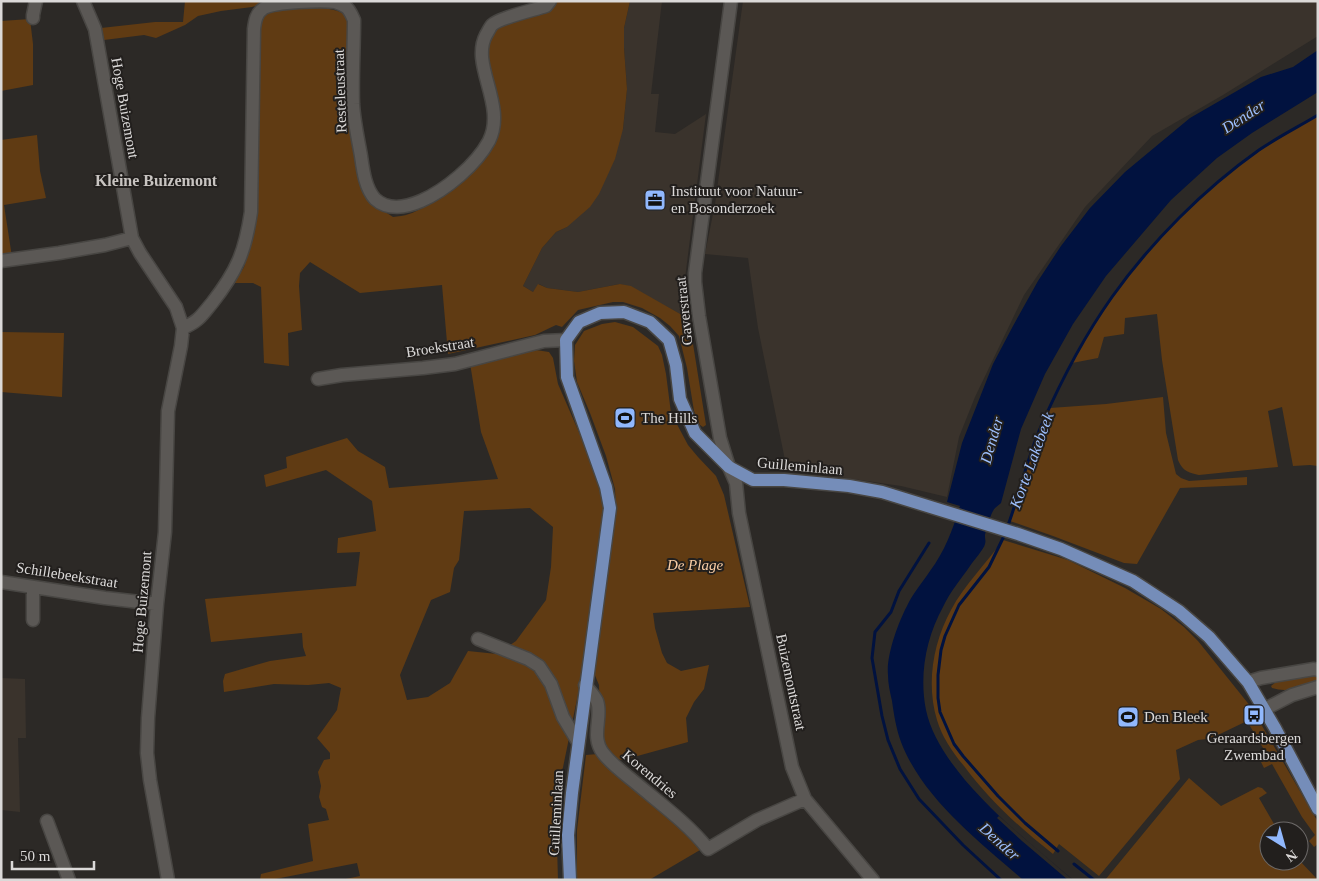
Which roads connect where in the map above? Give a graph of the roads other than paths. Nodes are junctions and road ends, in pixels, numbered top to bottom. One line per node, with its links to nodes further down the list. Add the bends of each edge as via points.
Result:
1 (36, 1): 5 (street)
2 (83, 1): 6 (street, Hoge Buizemont, via 95,29)
3 (550, 1): 8 (street, Resteleustraat, via 546,6 493,24 486,35 482,55 494,118 493,130 479,156 438,192 421,201 395,208 375,199 367,187 354,105 354,20 351,13 336,2 288,3 264,8 257,14 254,29 251,212 247,239 235,270 222,290 196,322)
4 (731, 1): 11 (street, Gaverstraat, via 695,282 720,438)
5 (33, 18)
6 (132, 238): 7 (street); 8 (street, Hoge Buizemont, via 176,307)
7 (1, 261)
8 (183, 328): 14 (street, Hoge Buizemont, via 168,411 165,532)
9 (566, 340): 10 (street, Broekstraat, via 544,341 455,364); 11 (main road, Guilleminlaan, via 579,322 600,313 624,312 650,322 669,340 680,399 695,433); 19 (main road, Guilleminlaan, via 567,377 606,487 610,508)
10 (318, 379)
11 (729, 467): 18 (main road, Guilleminlaan, via 753,480 849,486 882,492 1060,549 1133,580 1179,611 1209,637); 23 (street, Buizemontstraat, via 736,483 739,513 792,766)
12 (1, 582): 13 (street, Schillebeekstraat)
13 (33, 587): 14 (street, Schillebeekstraat); 15 (street)
14 (157, 604): 27 (street, Hoge Buizemont, via 147,753)
15 (33, 620)
16 (478, 639): 22 (street, via 539,666)
17 (1318, 670): 18 (street)
18 (1248, 682): 21 (main road, Guilleminlaan)
19 (585, 685): 22 (main road, Guilleminlaan); 23 (street, Korendries, via 597,700 596,728 601,751 710,848 757,820)
20 (1318, 687): 21 (street, via 1292,695)
21 (1265, 709): 24 (main road, Guilleminlaan)
22 (578, 742): 28 (main road, Guilleminlaan, via 568,835)
23 (804, 799): 29 (street, Buizemontstraat)
24 (1318, 810)
25 (47, 821): 26 (street)
26 (69, 880)
27 (168, 880)
28 (570, 880)
29 (873, 880)

